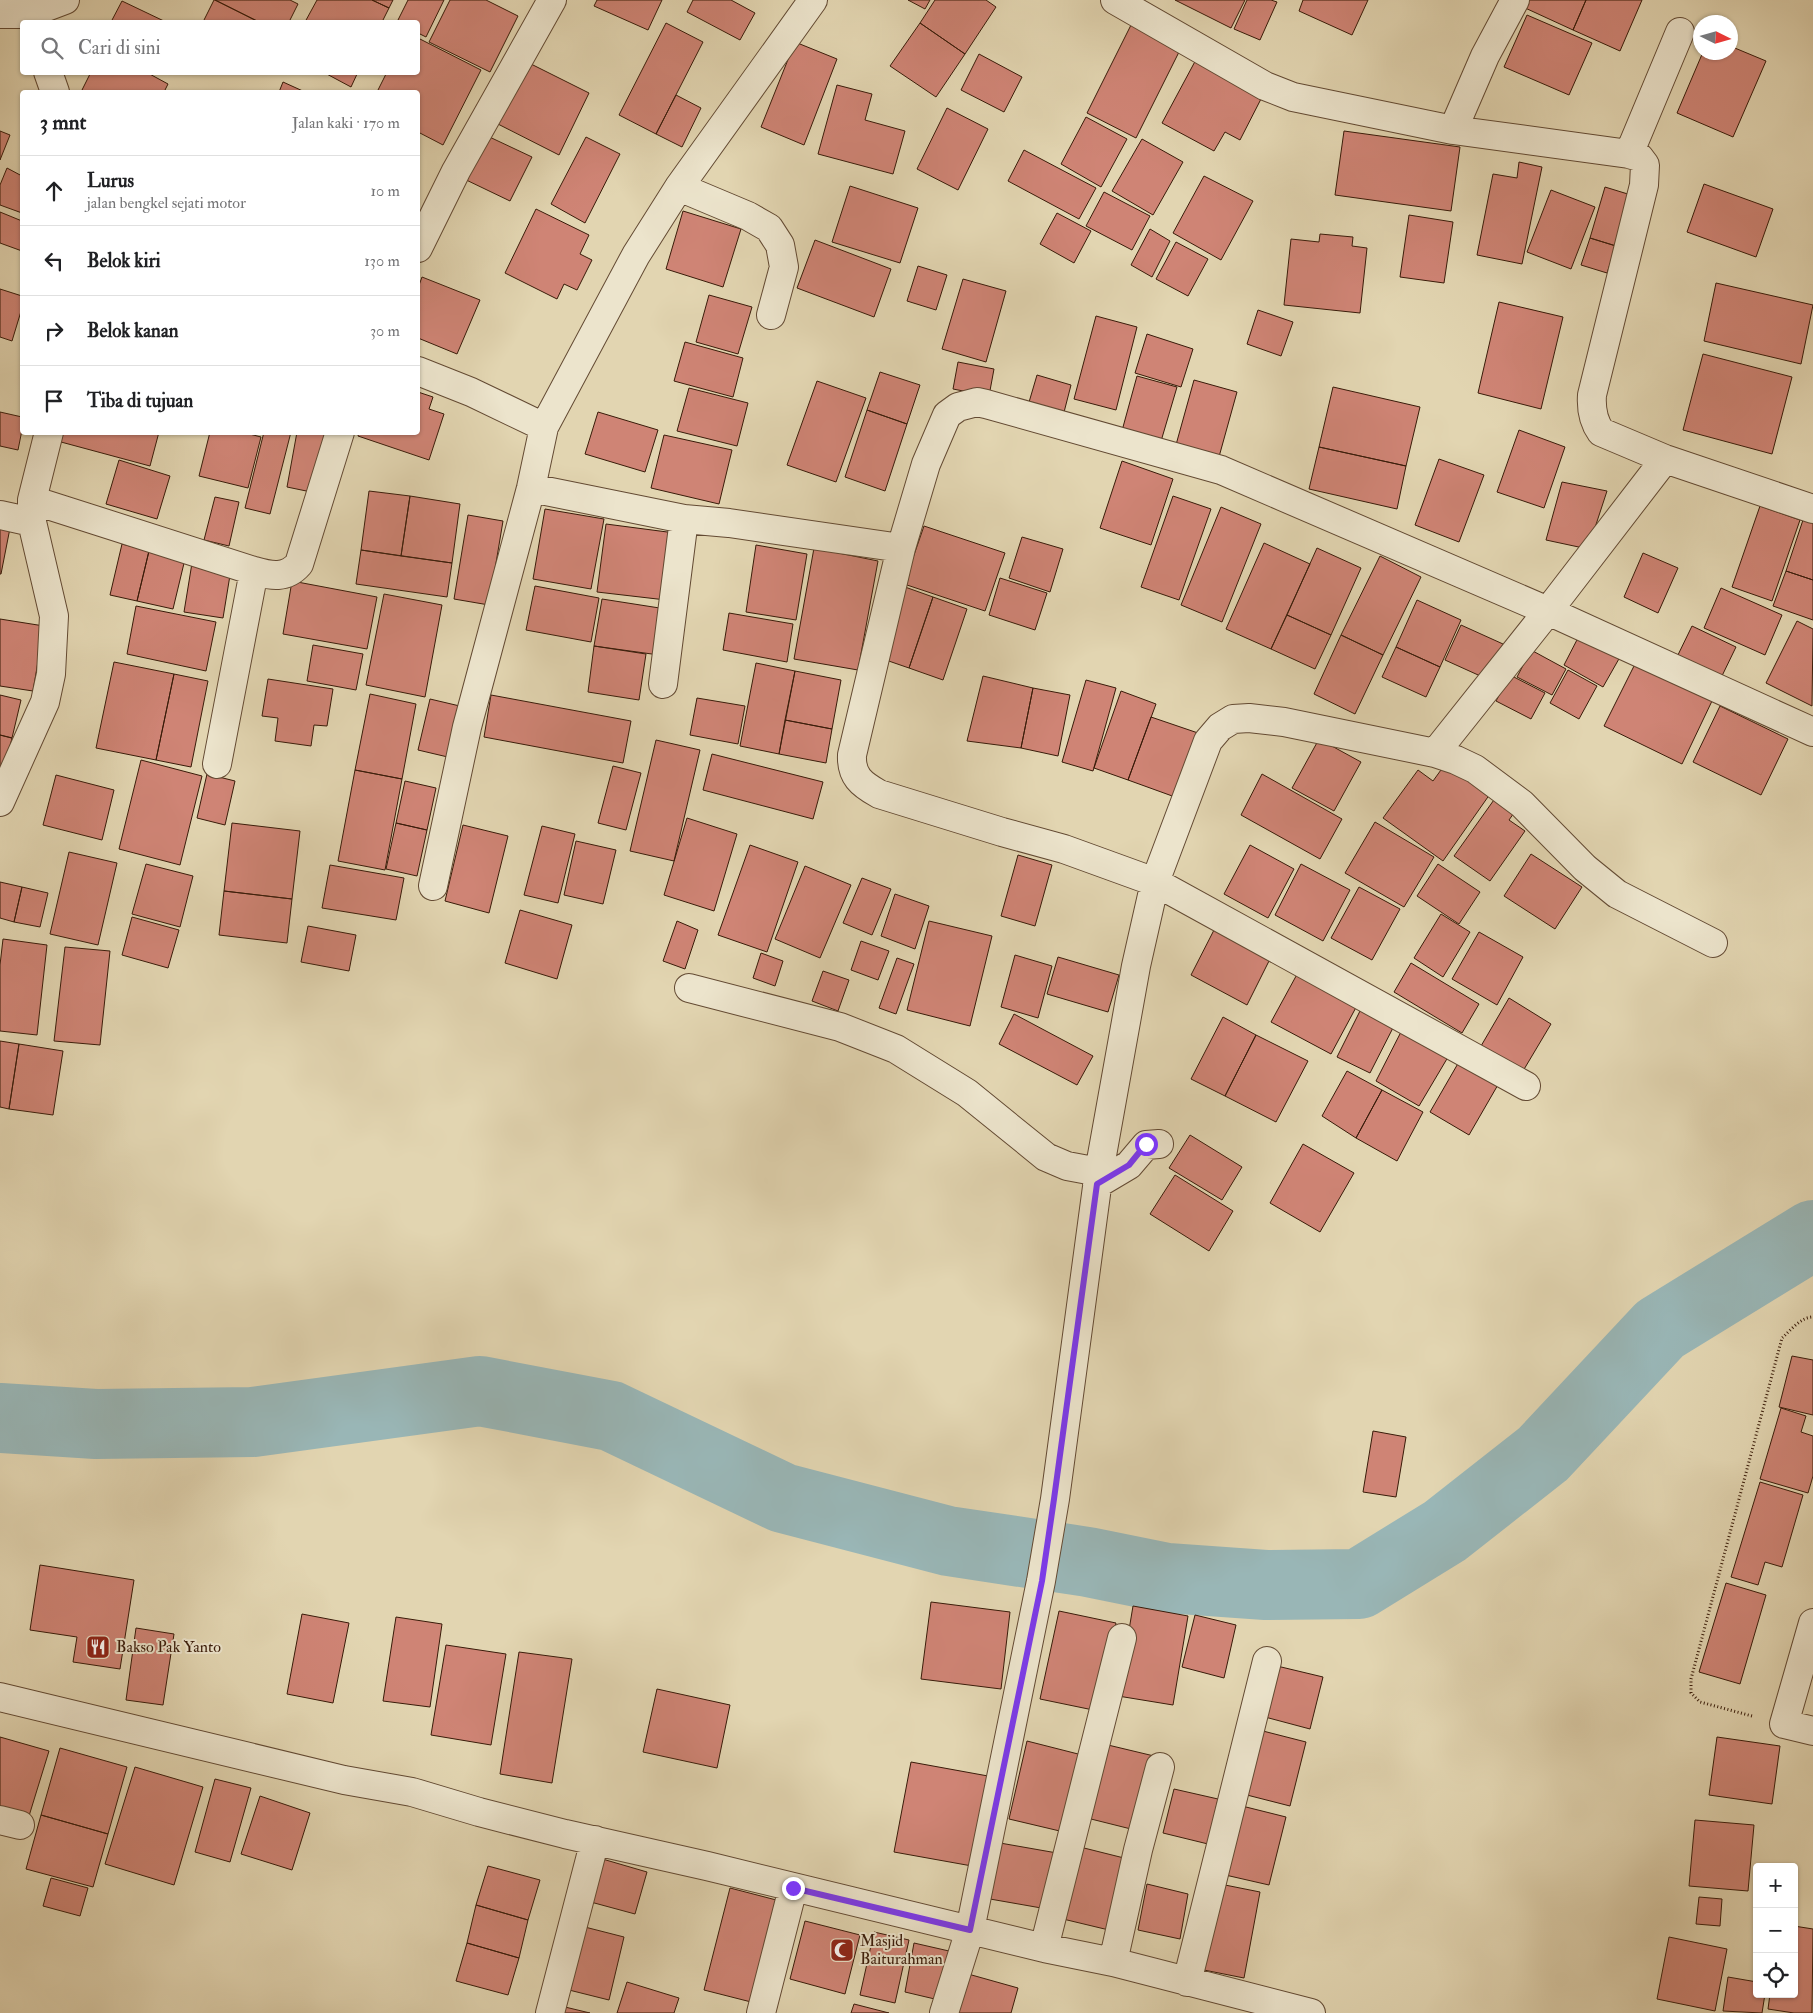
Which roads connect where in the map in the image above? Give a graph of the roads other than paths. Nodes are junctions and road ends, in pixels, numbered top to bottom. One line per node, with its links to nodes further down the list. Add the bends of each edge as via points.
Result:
1 (65, 0): 7 (street)
2 (813, 0): 13 (street)
3 (1515, 0): 11 (street, via 1485,56)
4 (1119, 1): 11 (street, via 1265,86 1293,96)
5 (544, 3): 14 (street)
6 (0, 14): 7 (street)
7 (30, 18)
8 (1680, 32): 12 (street)
9 (49, 75): 10 (street)
10 (54, 90)
11 (1453, 130): 12 (street)
12 (1629, 154): 20 (street, via 1639,157 1646,165 1644,185 1591,406 1601,432)
13 (679, 187): 15 (street, via 769,228 780,245 784,267); 17 (street, via 636,255)
14 (420, 244)
15 (771, 315)
16 (420, 372): 17 (street, via 471,392)
17 (544, 428): 21 (street)
18 (48, 435): 23 (street)
19 (339, 435): 27 (street, via 299,564 294,570 275,576)
20 (1665, 459): 22 (street); 28 (street)
21 (532, 488): 25 (street); 35 (street, via 467,727)
22 (1813, 509)
23 (32, 511): 24 (street); 27 (street); 33 (street, via 54,616 53,653 45,702)
24 (0, 515)
25 (684, 520): 26 (street, via 729,523); 29 (street)
26 (901, 548): 28 (street, via 926,464 947,415 958,407 977,402 1221,470); 34 (street, via 852,755 856,776 879,794 1064,849)
27 (254, 571): 32 (street)
28 (1548, 611): 30 (street); 31 (street)
29 (663, 684)
30 (1813, 732)
31 (1435, 753): 34 (street, via 1284,722 1233,719 1208,740); 36 (street, via 1475,769 1522,804 1585,868 1617,894)
32 (217, 764)
33 (0, 802)
34 (1155, 882): 38 (street); 40 (street, via 1136,966)
35 (433, 886)
36 (1713, 943)
37 (689, 988): 40 (street, via 840,1027 896,1049 967,1093 1046,1157)
38 (1526, 1086)
39 (1159, 1144): 40 (street, via 1146,1144 1129,1165)
40 (1098, 1178): 49 (street, via 1042,1581)
41 (1813, 1623): 45 (street, via 1784,1724)
42 (1122, 1638): 50 (street)
43 (1267, 1660): 52 (street)
44 (0, 1697): 47 (street, via 344,1780 412,1792 489,1815)
45 (1813, 1731)
46 (1160, 1767): 51 (street)
47 (595, 1840): 48 (street); 53 (street)
48 (793, 1888): 49 (street); 54 (street)
49 (970, 1930): 50 (street); 55 (street)
50 (1044, 1948): 51 (street)
51 (1114, 1962): 52 (street)
52 (1186, 1982): 56 (street)
53 (550, 2013)
54 (761, 2013)
55 (944, 2013)
56 (1311, 2013)

